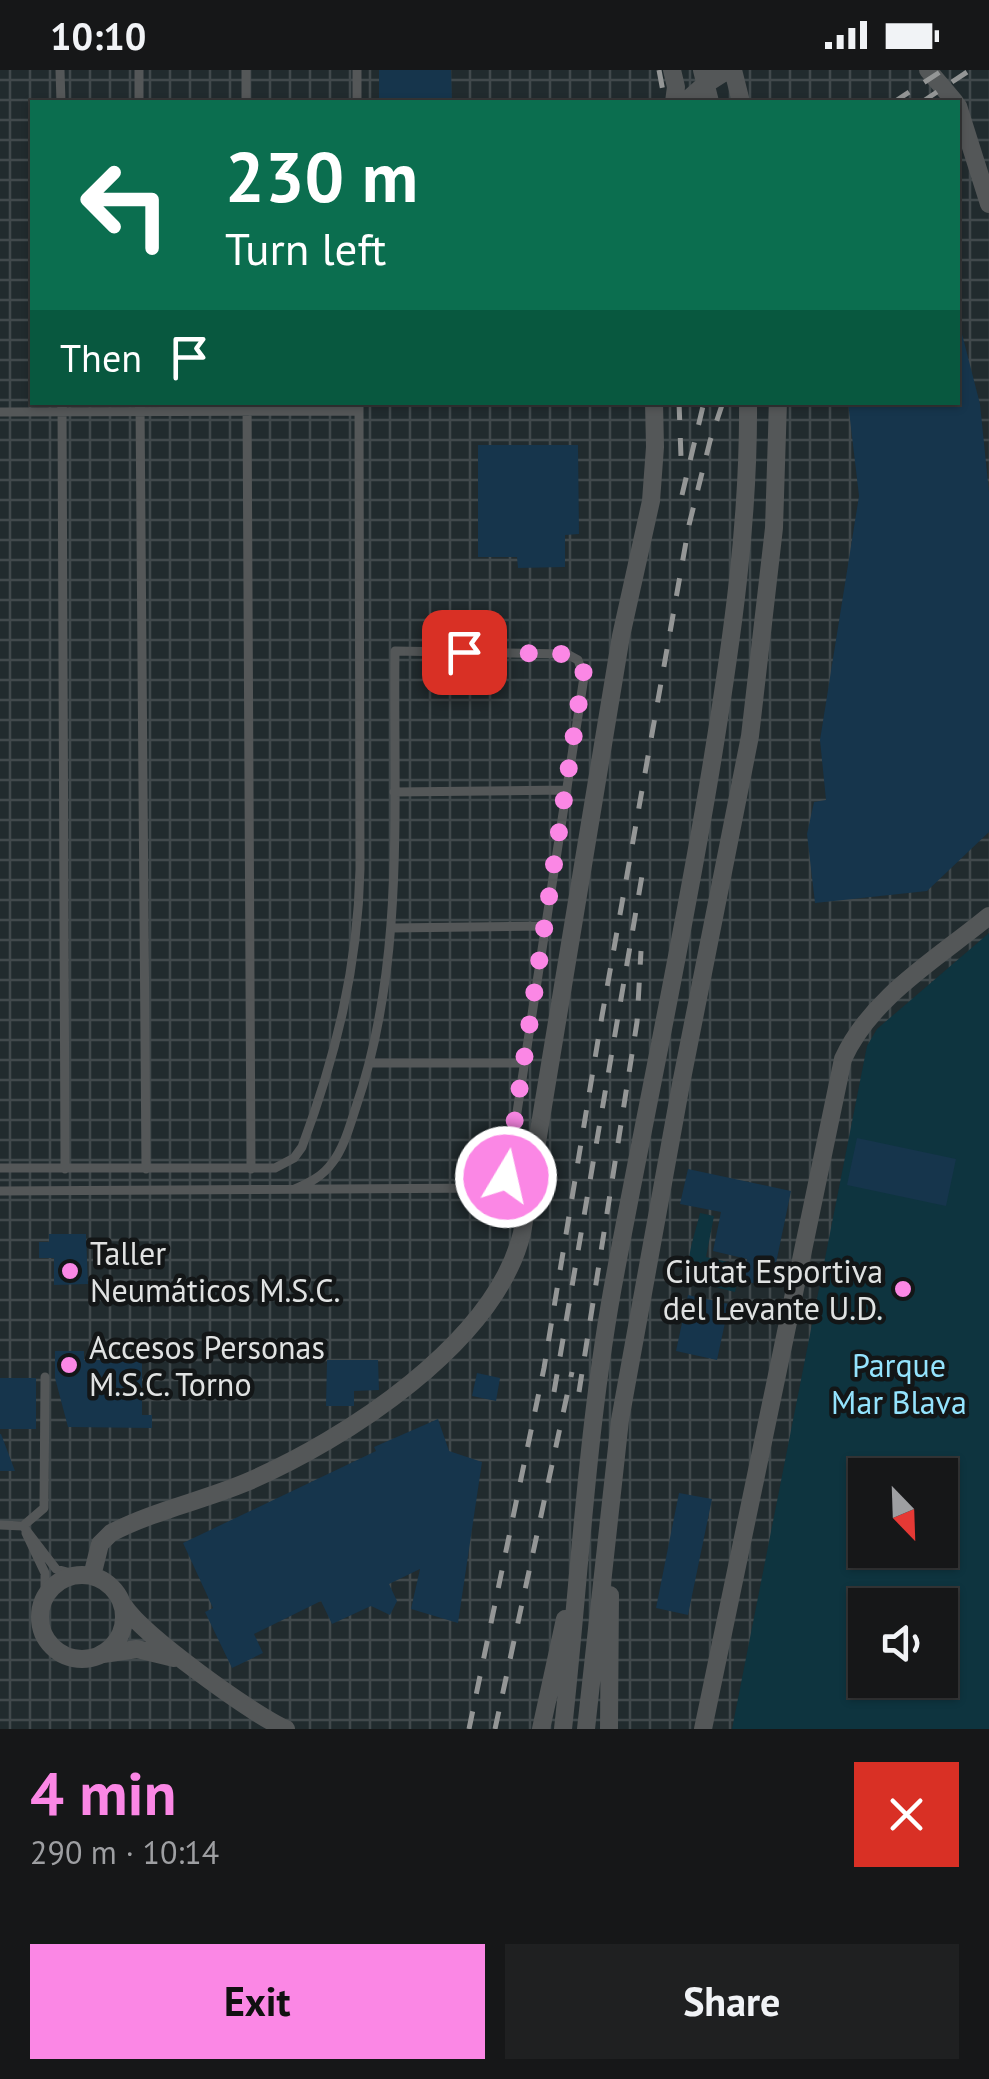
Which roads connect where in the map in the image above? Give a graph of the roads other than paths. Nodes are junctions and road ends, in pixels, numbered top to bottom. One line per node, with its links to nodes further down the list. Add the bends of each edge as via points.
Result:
1 (60, 70): 9 (lane)
2 (139, 70): 10 (lane)
3 (246, 70): 11 (lane)
4 (357, 70): 12 (lane)
5 (672, 70): 13 (street)
6 (702, 70): 15 (street)
7 (730, 70): 14 (street); 16 (street)
8 (928, 70): 17 (street)
9 (60, 100)
10 (139, 100)
11 (246, 100)
12 (357, 100)
13 (674, 100)
14 (687, 100)
15 (710, 100)
16 (740, 100)
17 (953, 100)
18 (960, 116): 19 (street)
19 (989, 204)
20 (654, 405): 46 (street, via 651,501 621,636 522,1233 509,1272 452,1344 384,1405 250,1481 111,1534)
21 (748, 405): 45 (street, via 743,542 723,696 600,1366)
22 (778, 405): 42 (street, via 774,528 750,736)
23 (140, 407): 24 (lane); 26 (lane); 37 (lane)
24 (247, 407): 25 (lane); 38 (lane)
25 (359, 407): 38 (lane, via 360,869 353,962 334,1055 302,1147 287,1164)
26 (62, 408): 27 (lane); 36 (lane)
27 (0, 412)
28 (566, 790): 29 (lane); 29 (lane, via 584,678 578,660 567,654 395,651); 31 (lane)
29 (394, 792): 32 (lane)
30 (989, 916): 56 (street, via 880,1005 843,1059)
31 (545, 926): 32 (lane); 34 (lane)
32 (392, 928): 33 (lane)
33 (369, 1063): 34 (lane); 39 (lane, via 338,1155)
34 (524, 1063): 39 (lane, via 506,1177 497,1186)
35 (0, 1168): 36 (lane)
36 (65, 1169): 37 (lane)
37 (146, 1169): 38 (lane)
38 (251, 1169)
39 (295, 1189): 40 (lane)
40 (0, 1190)
41 (45, 1377): 44 (lane, via 44,1508)
42 (611, 1490): 54 (street); 55 (street)
43 (0, 1526): 44 (lane)
44 (23, 1526): 46 (lane, via 56,1569); 47 (lane, via 45,1573)
45 (584, 1541): 52 (street); 53 (street)
46 (85, 1576): 47 (street, via 64,1579); 48 (street, via 106,1582)
47 (44, 1597): 49 (street, via 40,1624 52,1647 76,1659)
48 (122, 1605): 49 (street, via 121,1633); 50 (street)
49 (103, 1654): 50 (street, via 154,1651)
50 (192, 1666): 51 (street)
51 (286, 1729)
52 (541, 1729)
53 (563, 1729)
54 (586, 1729)
55 (609, 1729)
56 (703, 1729)

